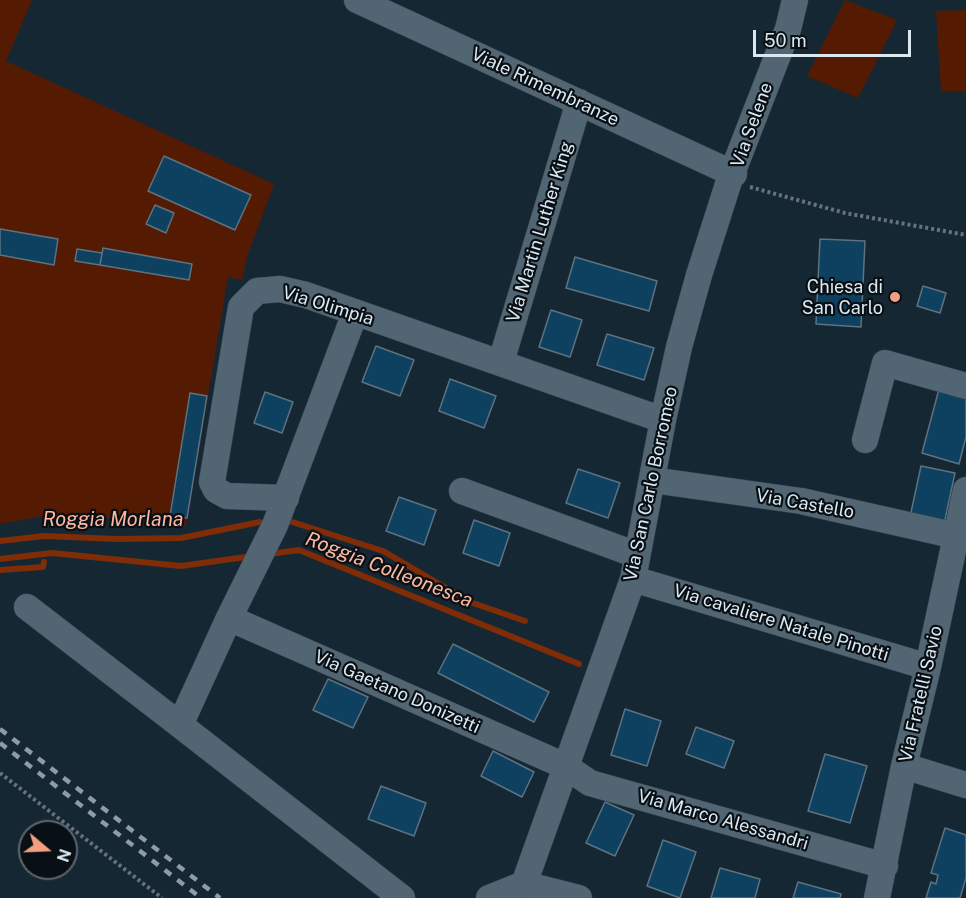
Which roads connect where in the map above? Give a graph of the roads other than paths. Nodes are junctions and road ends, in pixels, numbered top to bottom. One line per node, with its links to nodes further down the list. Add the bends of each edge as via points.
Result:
1 (357, 0): 3 (street, Viale Rimembranze)
2 (795, 0): 4 (street, Via Selene)
3 (579, 102): 4 (street, Viale Rimembranze); 6 (street, Via Martin Luther King)
4 (731, 178): 8 (street, Via San Carlo Borromeo, via 696,285)
5 (356, 313): 6 (street, Via Olimpia); 13 (street); 13 (street, Via Olimpia, via 280,289 257,291 241,307 212,482 216,490 227,496)
6 (501, 362): 8 (street, Via Olimpia)
7 (966, 386): 9 (street, via 885,363)
8 (663, 420): 10 (street, Via San Carlo Borromeo)
9 (865, 440)
10 (652, 480): 14 (street, Via Castello, via 801,501); 15 (street, Via San Carlo Borromeo)
11 (966, 490): 14 (street, Via Fratelli Savio)
12 (462, 491): 15 (street, Via cavaliere Natale Pinotti)
13 (286, 498): 17 (street)
14 (957, 536): 18 (street, Via Fratelli Savio)
15 (635, 567): 18 (street, Via cavaliere Natale Pinotti); 20 (street, Via San Carlo Borromeo)
16 (27, 607): 19 (street)
17 (229, 618): 19 (street); 20 (street, Via Gaetano Donizetti)
18 (928, 667): 21 (street, Via Fratelli Savio)
19 (180, 725): 25 (street)
20 (565, 766): 23 (street, Via Marco Alessandri, via 590,783); 24 (street, Via San Carlo Borromeo)
21 (904, 766): 22 (street); 23 (street, Via Fratelli Savio)
22 (966, 785)
23 (885, 866): 28 (street, Via Fratelli Savio)
24 (524, 884): 26 (street); 27 (street)
25 (402, 898)
26 (489, 898)
27 (579, 898)
28 (877, 898)

